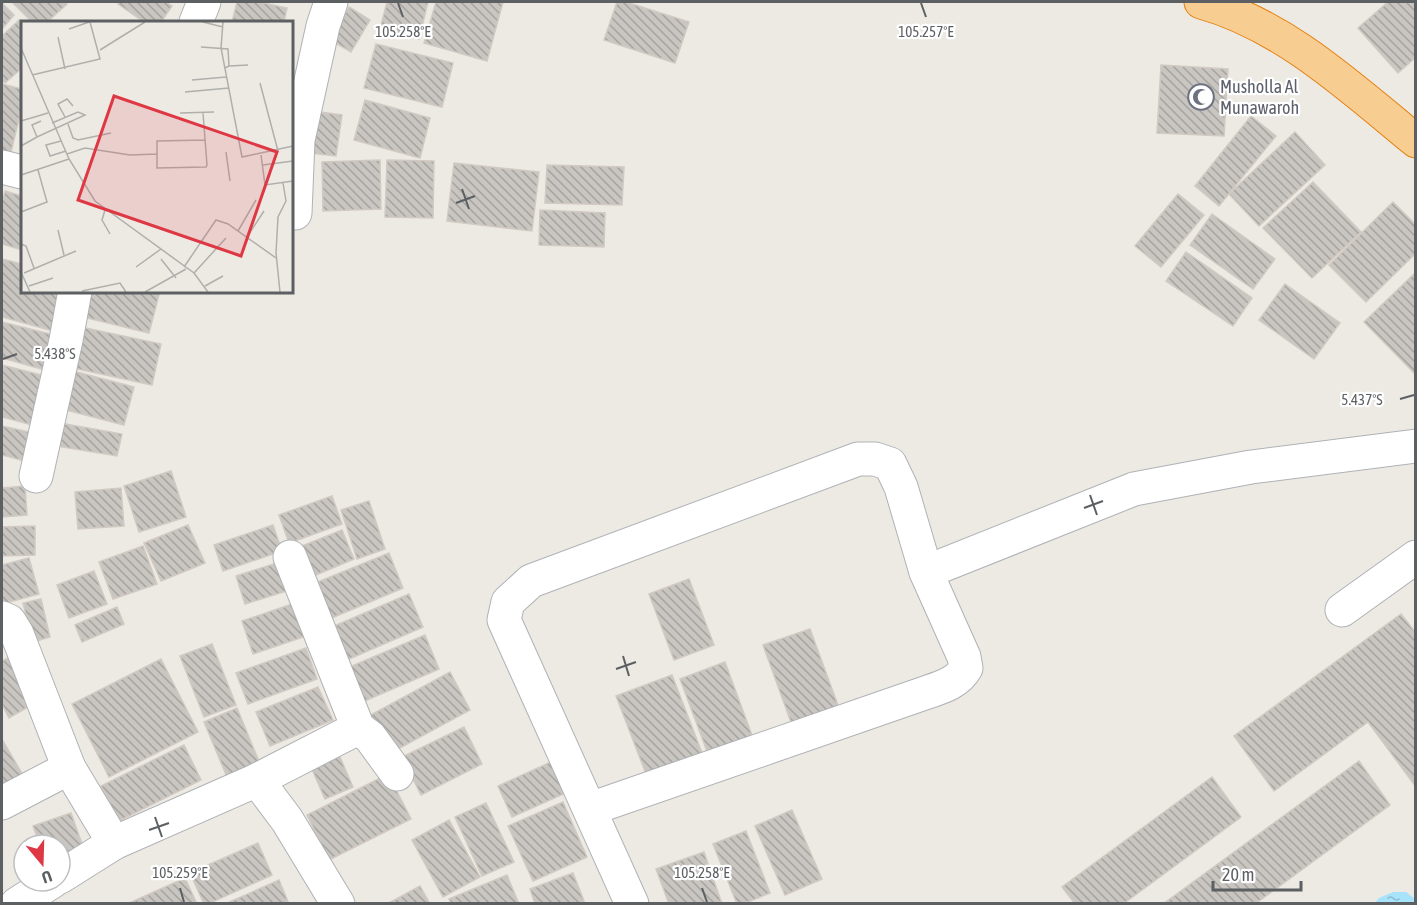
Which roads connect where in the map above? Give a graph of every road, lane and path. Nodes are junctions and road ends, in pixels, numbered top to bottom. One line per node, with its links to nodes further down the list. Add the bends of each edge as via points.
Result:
1 (204, 2): 4 (street)
2 (331, 2): 6 (street, via 322,26 298,140)
3 (1200, 2): 5 (highway, via 1255,22 1286,40)
4 (196, 21)
5 (1416, 141)
6 (292, 213)
7 (75, 292): 9 (street)
8 (1416, 446): 12 (street, via 1251,467 1134,489)
9 (36, 476)
10 (290, 556): 15 (street)
11 (1416, 557): 13 (street)
12 (926, 572): 20 (street, via 964,657 966,668 955,682); 20 (street, via 901,487 890,464 858,459 531,581 508,602 504,620)
13 (1342, 610)
14 (2, 618): 16 (street, via 9,621 17,634)
15 (358, 728): 17 (street, via 370,737); 18 (street)
16 (69, 768): 19 (street); 21 (street)
17 (397, 774)
18 (264, 789): 21 (street); 25 (street)
19 (2, 803)
20 (590, 809): 26 (street)
21 (114, 843): 22 (street)
22 (72, 869)
23 (33, 893): 24 (street)
24 (16, 903)
25 (338, 903)
26 (632, 903)

